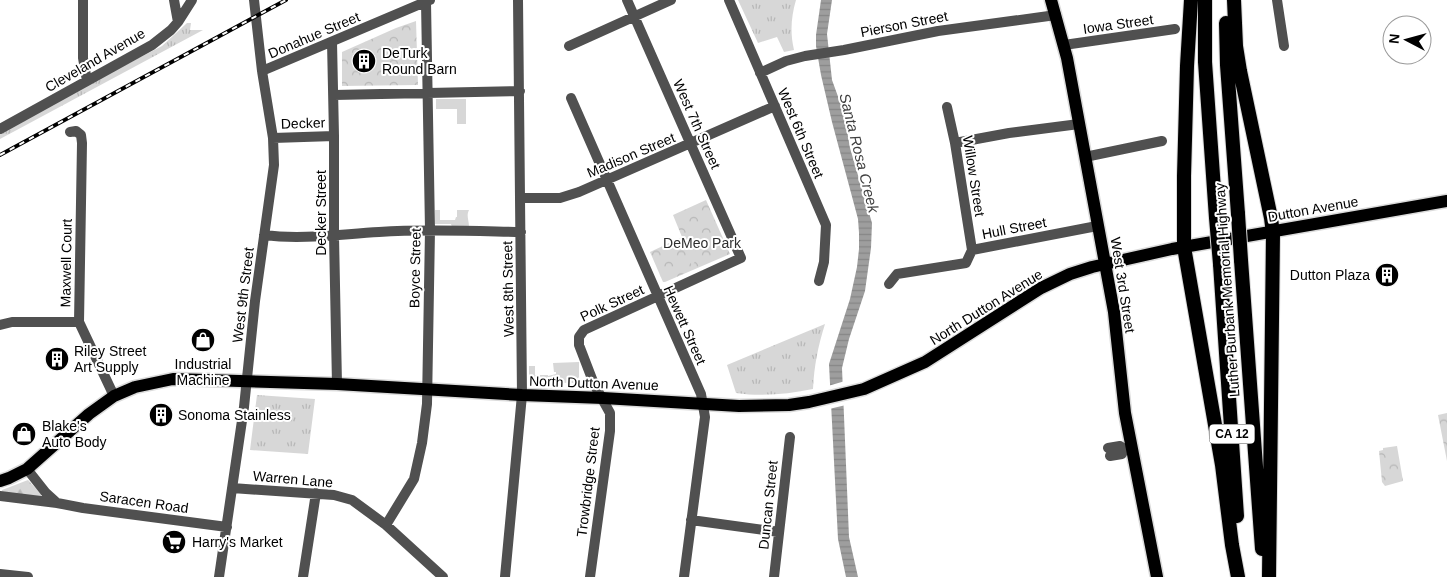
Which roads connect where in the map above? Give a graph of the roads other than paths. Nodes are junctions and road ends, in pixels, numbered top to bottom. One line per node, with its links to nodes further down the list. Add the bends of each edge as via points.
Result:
1 (83, 0): 26 (street, via 83,58)
2 (174, 0): 18 (street)
3 (192, 0): 18 (street, Cleveland Avenue)
4 (254, 0): 24 (street, West 9th Street)
5 (518, 0): 27 (street, West 8th Street)
6 (627, 0): 16 (street, West 7th Street)
7 (671, 0): 16 (street)
8 (729, 0): 25 (street, West 6th Street)
9 (1052, 0): 17 (main road, West 3rd Street)
10 (1191, 0): 51 (highway)
11 (1205, 0): 92 (highway, Luther Burbank Memorial Highway / CA 12, bridge, via 1216,218)
12 (1226, 0): 93 (highway, Luther Burbank Memorial Highway / CA 12, bridge, via 1227,65)
13 (1234, 0): 47 (highway, via 1241,78)
14 (1277, 0): 23 (street)
15 (428, 1): 20 (street, Donahue Street); 28 (street, Boyce Street)
16 (634, 16): 21 (street); 40 (street, West 7th Street)
17 (1056, 16): 22 (main road, West 3rd Street); 25 (street, Pierson Street, via 938,31 806,56)
18 (178, 22): 26 (street, Cleveland Avenue, via 152,45)
19 (1175, 29): 22 (street, Iowa Street)
20 (332, 42): 24 (street, Donahue Street); 29 (street, Decker Street)
21 (569, 46)
22 (1064, 46): 33 (main road, West 3rd Street)
23 (1284, 46)
24 (262, 71): 37 (street, West 9th Street)
25 (760, 73): 31 (street, West 6th Street)
26 (87, 81): 34 (street, Cleveland Avenue)
27 (520, 91): 28 (street); 43 (street, West 8th Street)
28 (428, 92): 29 (street); 46 (street, Boyce Street)
29 (334, 95): 36 (street, Decker Street)
30 (571, 98): 42 (street, Hewett Street)
31 (775, 106): 40 (street, Madison Street); 55 (street, West 6th Street, via 826,225 824,262)
32 (947, 107): 39 (street, Willow Street)
33 (1079, 124): 39 (street); 41 (main road, West 3rd Street)
34 (0, 129)
35 (70, 132): 58 (street, Maxwell Court, via 76,131 81,135 82,143)
36 (334, 136): 37 (street, Decker); 50 (street, Decker Street)
37 (273, 138): 49 (street, West 9th Street, via 274,165)
38 (1162, 141): 41 (street)
39 (955, 143): 52 (street, Willow Street)
40 (691, 144): 42 (street, Madison Street); 53 (street, West 7th Street)
41 (1085, 157): 45 (main road, West 3rd Street)
42 (606, 180): 43 (street, Madison Street, via 560,198); 57 (street, Hewett Street)
43 (520, 198): 48 (street, West 8th Street)
44 (1447, 201): 47 (main road, Dutton Avenue)
45 (1097, 226): 52 (street, Hull Street); 54 (main road, West 3rd Street)
46 (430, 230): 48 (street); 50 (street); 63 (street, Boyce Street)
47 (1273, 230): 51 (main road, Dutton Avenue); 94 (highway)
48 (521, 232): 64 (street, West 8th Street)
49 (264, 235): 50 (street); 61 (street, West 9th Street)
50 (334, 236): 62 (street, Decker Street)
51 (1184, 247): 54 (main road, North Dutton Avenue); 91 (highway)
52 (972, 250): 56 (street, Hull Street, via 966,263 897,274)
53 (741, 258): 57 (street, Polk Street)
54 (1104, 263): 67 (main road, North Dutton Avenue, via 1041,288 925,362 864,389 789,405); 69 (main road, West 3rd Street, via 1114,318)
55 (819, 281)
56 (889, 284)
57 (657, 297): 60 (street, Polk Street, via 584,330); 67 (street, Hewett Street)
58 (79, 322): 59 (street, via 12,322); 65 (street, Maxwell Court)
59 (0, 325)
60 (579, 337): 66 (street, Trowbridge Street, via 594,384)
61 (247, 381): 62 (main road, North Dutton Avenue); 65 (main road, North Dutton Avenue, via 173,379 135,387); 73 (street, West 9th Street)
62 (336, 384): 63 (main road, North Dutton Avenue)
63 (427, 390): 64 (main road, North Dutton Avenue); 78 (street, Boyce Street, via 422,443 414,479)
64 (522, 395): 66 (main road, North Dutton Avenue); 86 (street, West 8th Street)
65 (114, 396): 71 (main road, North Dutton Avenue)
66 (603, 398): 67 (main road, North Dutton Avenue); 87 (street, Trowbridge Street, via 610,413 610,431)
67 (703, 403): 77 (street, Hewett Street, via 705,417)
68 (790, 436): 80 (street, Duncan Street)
69 (1128, 448): 70 (street, via 1122,454); 90 (main road, West 3rd Street)
70 (1109, 452)
71 (27, 469): 72 (main road, North Dutton Avenue); 76 (street)
72 (0, 481)
73 (232, 488): 74 (street, Warren Lane); 79 (street, West 9th Street)
74 (316, 493): 78 (street, Warren Lane, via 352,500); 84 (street)
75 (0, 496): 76 (street, Saracen Road)
76 (57, 503): 79 (street, Saracen Road)
77 (691, 520): 80 (street); 88 (street, Hewett Street)
78 (386, 525): 85 (street, Warren Lane)
79 (227, 527): 83 (street, West 9th Street)
80 (779, 532): 89 (street, Duncan Street)
81 (0, 574): 82 (street)
82 (28, 577)
83 (219, 577)
84 (303, 577)
85 (443, 577)
86 (505, 577)
87 (590, 577)
88 (684, 577)
89 (774, 577)
90 (1157, 577)
91 (1238, 577)
92 (1242, 577)
93 (1264, 577)
94 (1268, 577)

